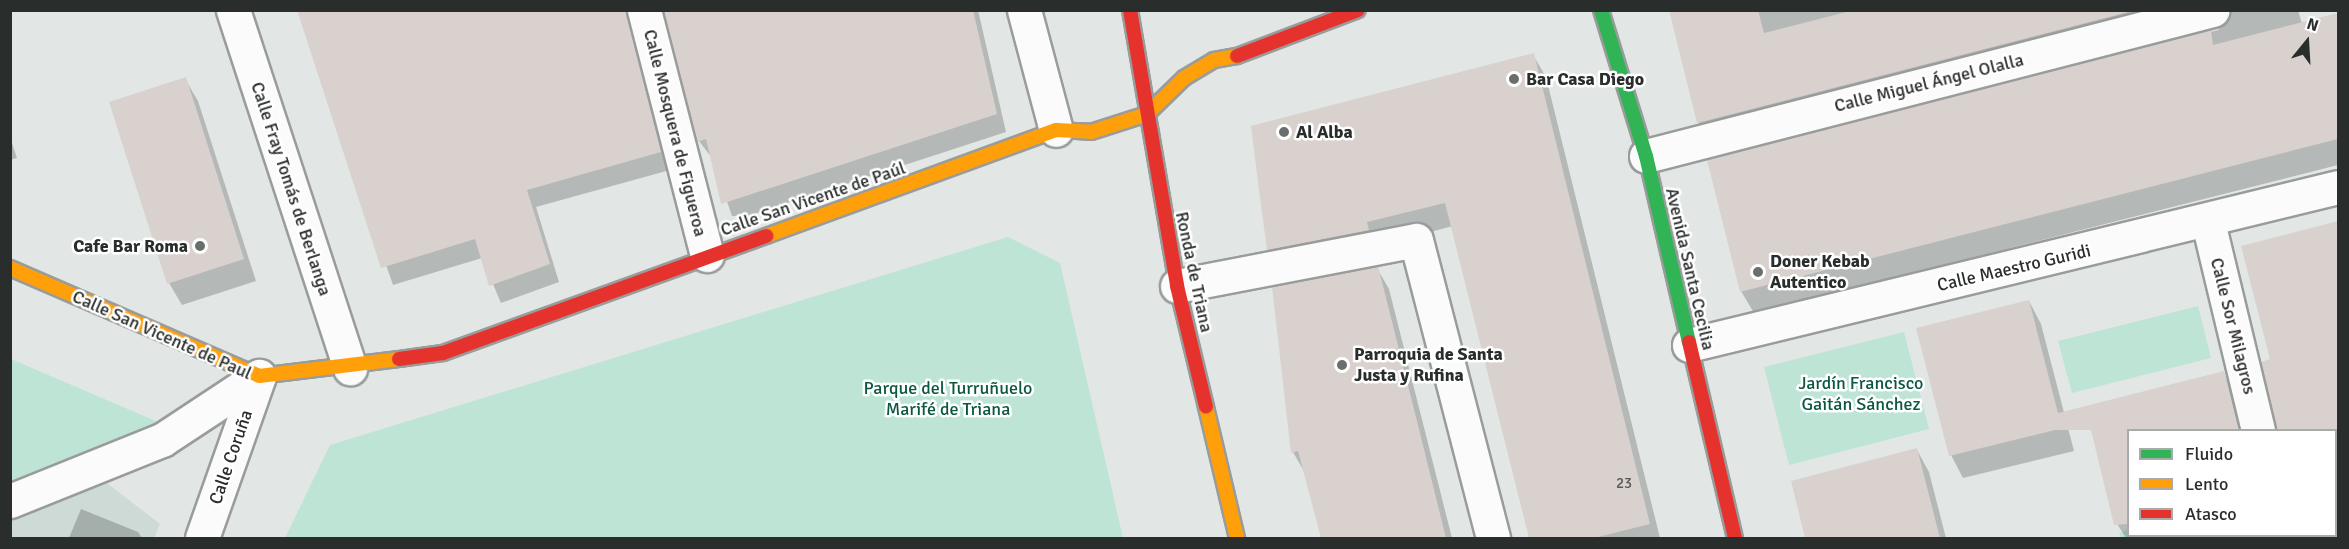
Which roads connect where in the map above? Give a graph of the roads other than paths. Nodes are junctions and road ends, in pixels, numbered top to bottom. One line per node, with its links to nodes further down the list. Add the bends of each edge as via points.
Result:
1 (233, 10): 17 (street, Calle Fray Tomás de Berlanga)
2 (644, 10): 13 (street, Calle Mosquera de Figueroa)
3 (1024, 10): 9 (street)
4 (1130, 10): 8 (street, Ronda de Triana)
5 (1358, 10): 8 (street, Calle San Vicente de Paúl, via 1246,54 1214,60 1184,78)
6 (1601, 10): 10 (street, Avenida Santa Cecilia)
7 (2213, 10): 10 (street, Calle Miguel Ángel Olalla)
8 (1147, 114): 9 (street, Calle San Vicente de Paúl, via 1091,132); 15 (street, Ronda de Triana)
9 (1056, 130): 13 (street, Calle San Vicente de Paúl)
10 (1646, 156): 16 (street, Avenida Santa Cecilia)
11 (2338, 187): 12 (street, Calle Maestro Guridi)
12 (2208, 222): 16 (street, Calle Maestro Guridi); 19 (street, Calle Sor Milagros)
13 (707, 255): 17 (street, Calle San Vicente de Paúl, via 443,353)
14 (10, 268): 18 (street, Calle San Vicente de Paul)
15 (1177, 286): 22 (street, Ronda de Triana); 23 (street, via 1416,240)
16 (1689, 345): 24 (street, Avenida Santa Cecilia)
17 (350, 368): 18 (street, Calle San Vicente de Paúl)
18 (259, 376): 20 (street, Calle San Vicente de Paul, via 162,440); 21 (street, Calle Coruña)
19 (2258, 429)
20 (10, 501)
21 (202, 538)
22 (1237, 538)
23 (1493, 538)
24 (1735, 538)

